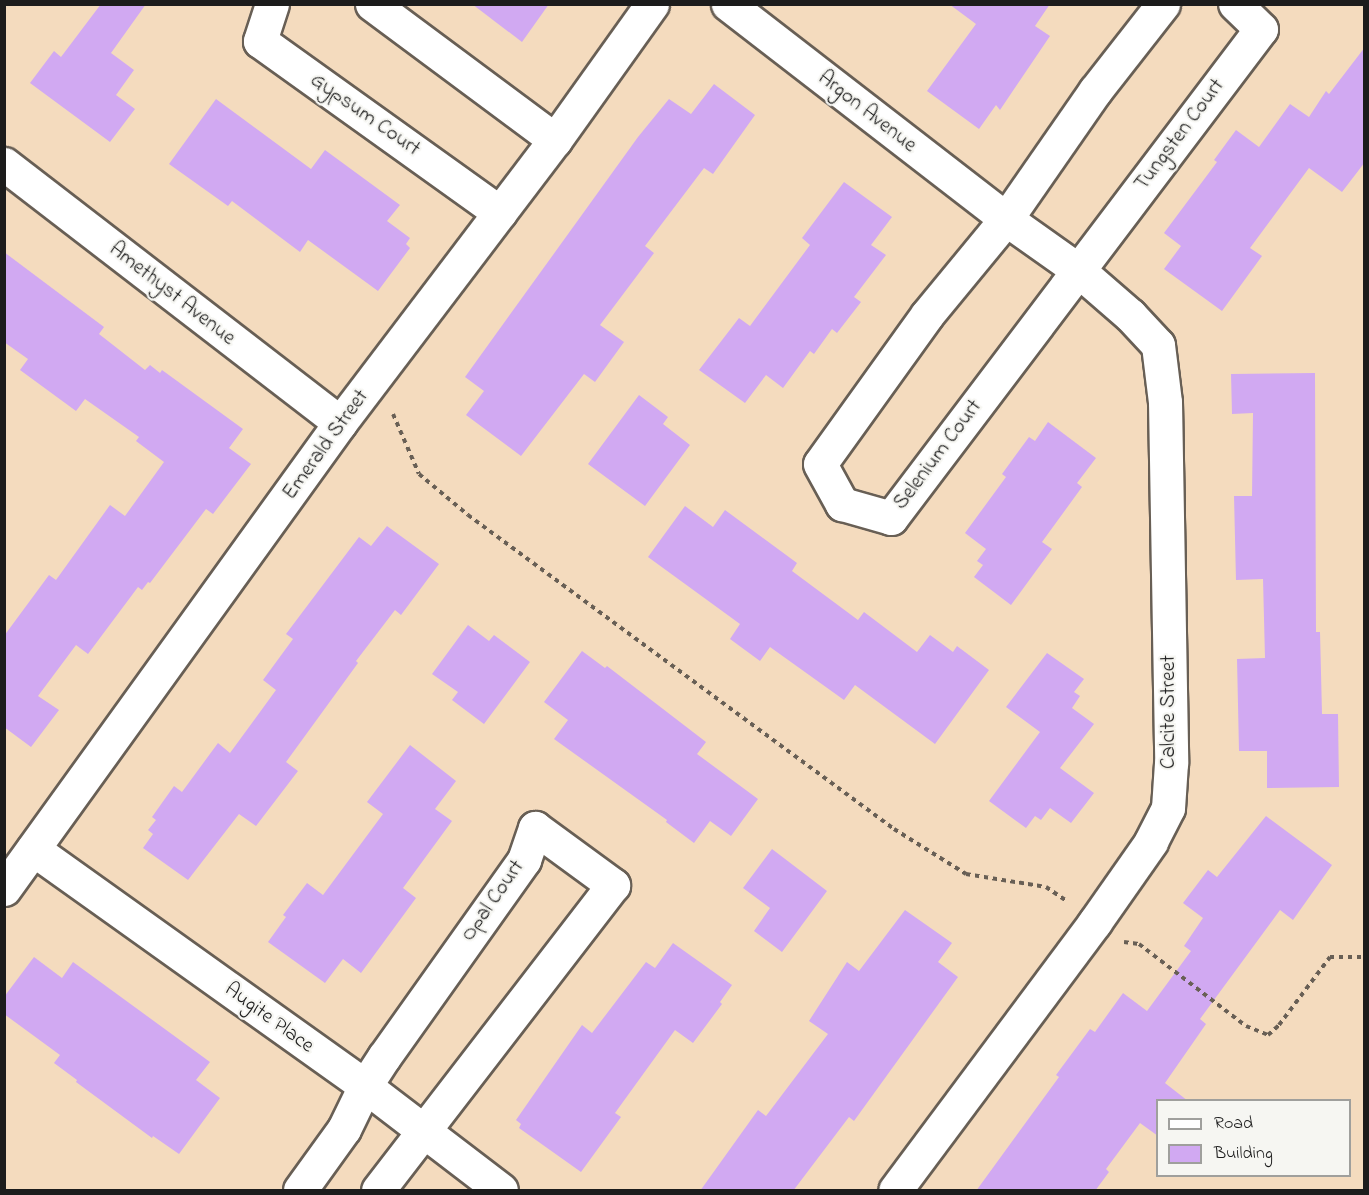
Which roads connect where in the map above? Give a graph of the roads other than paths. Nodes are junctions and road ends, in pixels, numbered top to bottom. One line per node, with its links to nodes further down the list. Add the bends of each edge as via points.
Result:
1 (272, 4): 9 (street, Gypsum Court, via 260,41)
2 (372, 4): 7 (street)
3 (652, 4): 7 (street, Emerald Street)
4 (728, 4): 10 (street, Argon Avenue)
5 (1163, 4): 10 (street, via 1095,91)
6 (1235, 4): 11 (street, Tungsten Court, via 1261,29)
7 (555, 140): 9 (street, Emerald Street)
8 (4, 164): 12 (street, Amethyst Avenue)
9 (501, 213): 12 (street, Emerald Street)
10 (1006, 219): 11 (street, Calcite Street); 11 (street, Selenium Court, via 927,315 820,464 842,504 891,518)
11 (1078, 270): 20 (street, Calcite Street, via 1158,345 1165,402 1171,763 1168,808 1151,842 1095,922)
12 (340, 423): 13 (street, Emerald Street)
13 (33, 849): 14 (street, Emerald Street); 15 (street, Augite Place)
14 (4, 889)
15 (364, 1086): 16 (street, Augite Place); 16 (street, Opal Court, via 524,860 535,828 613,885); 17 (street, Opal Court, via 345,1129)
16 (423, 1130): 18 (street); 19 (street, Augite Place)
17 (300, 1191)
18 (378, 1191)
19 (501, 1191)
20 (895, 1191)

